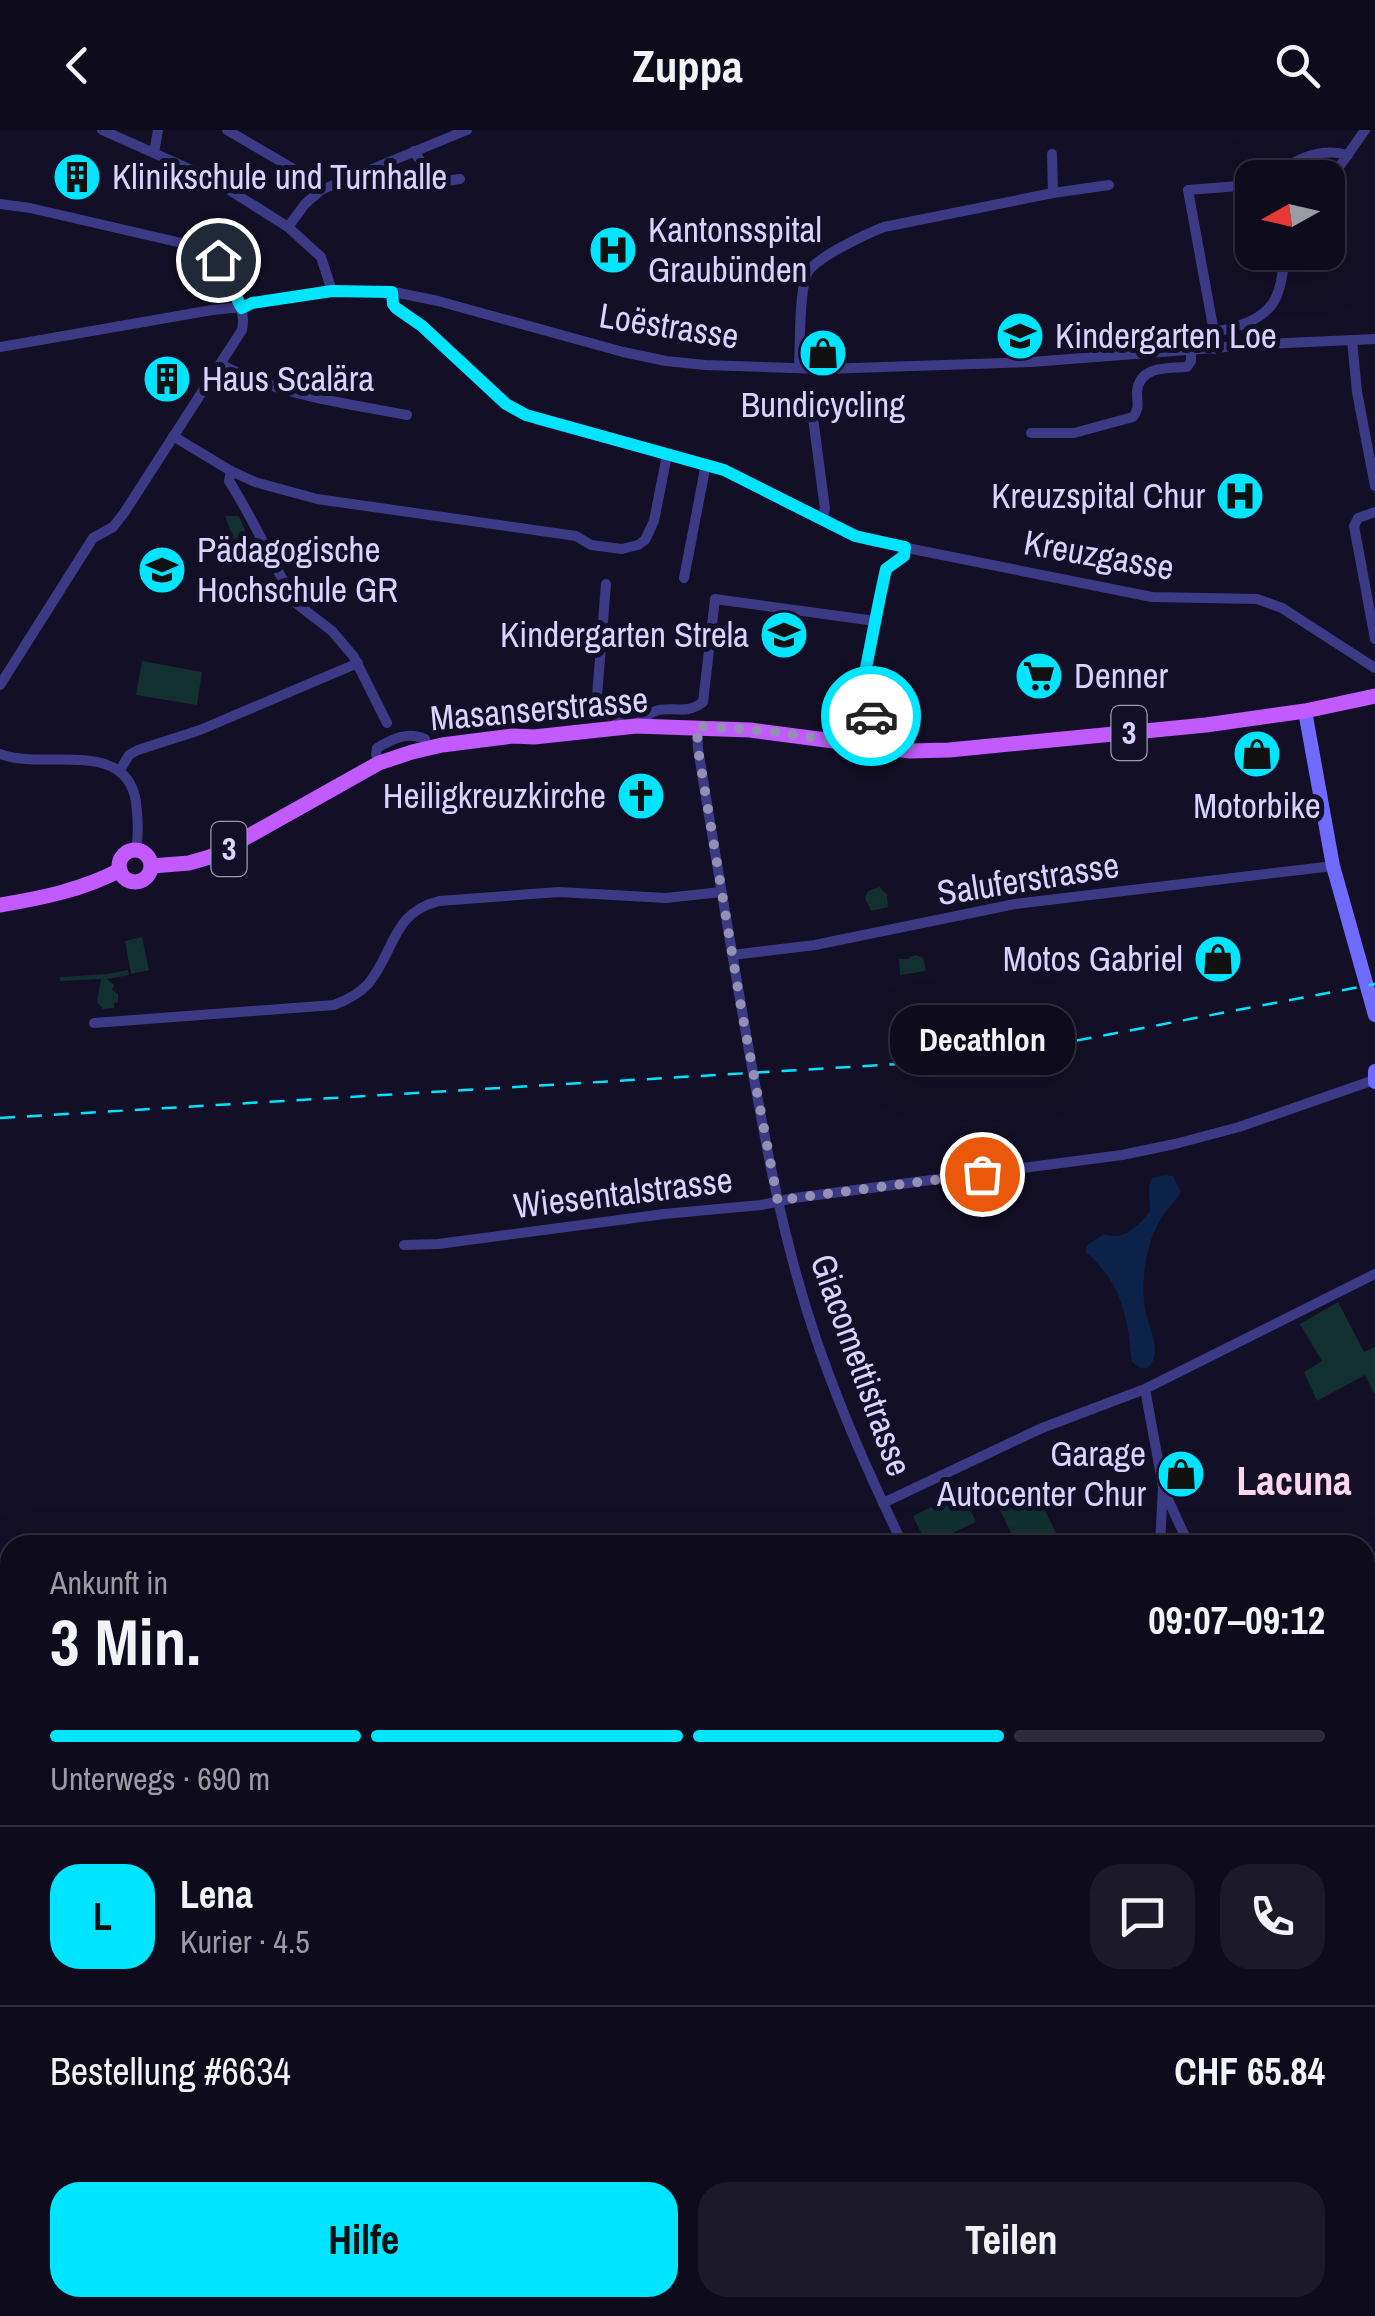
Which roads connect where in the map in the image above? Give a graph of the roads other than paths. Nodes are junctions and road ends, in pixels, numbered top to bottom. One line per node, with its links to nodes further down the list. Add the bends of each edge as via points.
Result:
1 (102, 130): 8 (street)
2 (158, 130): 8 (street)
3 (227, 130): 16 (street)
4 (467, 130): 6 (street)
5 (1365, 130): 10 (street)
6 (446, 133): 7 (street)
7 (414, 150): 13 (street, via 433,181); 16 (street)
8 (154, 153): 19 (street, via 212,179)
9 (1052, 154): 17 (street)
10 (1348, 156): 11 (street); 12 (street)
11 (1300, 160)
12 (1345, 160)
13 (460, 178)
14 (1109, 185): 17 (street)
15 (1235, 186): 24 (street, via 1188,190)
16 (321, 190): 19 (street)
17 (1053, 193): 31 (street, via 884,227 810,268)
18 (0, 204): 23 (street, via 199,247 226,268)
19 (288, 227): 21 (street, via 321,257)
20 (1283, 270): 24 (street, via 1267,311)
21 (332, 291): 22 (street, Loëstrasse); 23 (street, Loëstrasse)
22 (392, 292): 31 (street, Loëstrasse, via 655,359); 36 (street, Kreuzgasse, via 396,308 517,410)
23 (242, 308): 27 (street, Loëstrasse); 30 (street, via 242,330)
24 (1214, 332): 28 (street)
25 (1375, 339): 26 (street, Loëstrasse)
26 (1352, 340): 28 (street, Loëstrasse); 39 (street)
27 (0, 347)
28 (1214, 349): 29 (street, Loëstrasse)
29 (1191, 351): 31 (street, Loëstrasse); 34 (street, via 1187,367 1144,376 1133,418 1074,432)
30 (220, 364): 33 (street, via 280,390); 35 (street)
31 (799, 368)
32 (810, 395): 41 (street)
33 (407, 414)
34 (1031, 433)
35 (174, 436): 38 (street); 49 (street, via 124,513 94,538)
36 (668, 454): 37 (street, Kreuzgasse); 38 (street, via 650,532 622,549 576,536 317,499)
37 (706, 464): 41 (street, Kreuzgasse); 43 (street)
38 (231, 471): 47 (street, via 229,481 297,604)
39 (1375, 486)
40 (1375, 512): 46 (street, via 1354,526)
41 (822, 519): 42 (street, Kreuzgasse, via 855,536)
42 (905, 547): 45 (street, via 904,556 886,569); 48 (street, Kreuzgasse, via 1152,597 1257,599)
43 (684, 578)
44 (606, 584): 53 (street, via 596,708)
45 (875, 621): 53 (street, via 715,599 703,702 654,710); 55 (street, via 866,668 870,714 878,733 909,741)
46 (1375, 638)
47 (358, 663): 52 (street); 57 (street, via 138,750)
48 (1375, 668)
49 (0, 684)
50 (1375, 696): 51 (main road, Masanserstrasse / 3)
51 (1305, 711): 55 (main road, Masanserstrasse / 3); 60 (main road)
52 (387, 723)
53 (629, 726): 54 (main road, Masanserstrasse / 3); 59 (main road, Masanserstrasse / 3, via 428,748 379,762 214,856)
54 (697, 726): 55 (main road, Masanserstrasse / 3); 62 (street, Giacomettistrasse)
55 (910, 752)
56 (0, 754): 57 (street, via 98,762)
57 (120, 770): 58 (street, via 134,794)
58 (136, 850): 59 (main road); 61 (main road, 3, via 123,856)
59 (152, 866): 61 (main road, 3, via 135,882)
60 (1334, 866): 64 (street, Saluferstrasse, via 1034,901); 65 (main road)
61 (120, 870): 63 (main road, 3, via 88,886)
62 (721, 892): 64 (street, Giacomettistrasse); 66 (street, via 439,900 409,915 367,986 334,1005)
63 (0, 905)
64 (732, 955): 69 (street, Giacomettistrasse)
65 (1375, 1015)
66 (94, 1023)
67 (1375, 1072): 68 (main road)
68 (1375, 1081): 69 (street, Wiesentalstrasse, via 1212,1135 1122,1155)
69 (778, 1202): 70 (street, Wiesentalstrasse); 74 (street, Giacomettistrasse, via 826,1367)
70 (404, 1246)
71 (1375, 1274): 72 (street)
72 (1145, 1389): 73 (street); 74 (street, via 1042,1428)
73 (1163, 1487): 76 (street); 77 (street)
74 (883, 1503): 75 (street, Giacomettistrasse)
75 (898, 1535)
76 (1160, 1535)
77 (1184, 1535)

